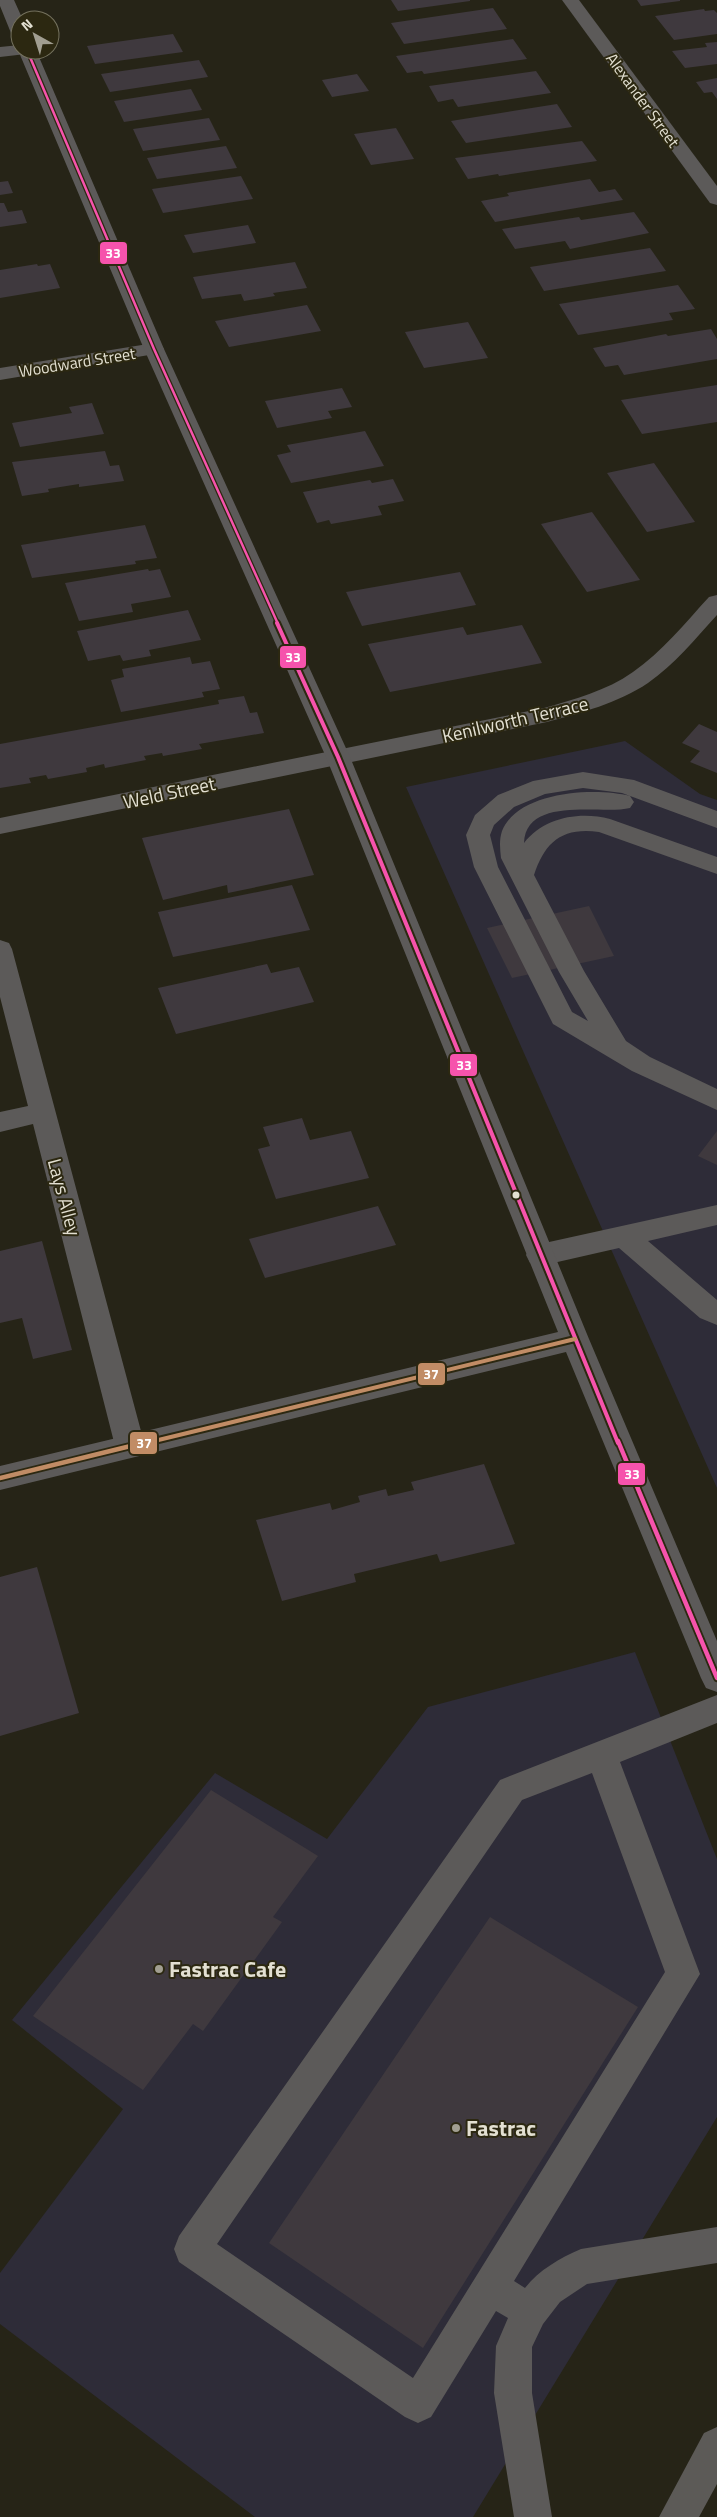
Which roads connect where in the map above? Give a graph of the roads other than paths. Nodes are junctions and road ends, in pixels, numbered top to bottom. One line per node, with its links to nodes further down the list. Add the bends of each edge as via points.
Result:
1 (570, 0): 3 (street, Alexander Street)
2 (31, 60): 4 (street)
3 (717, 199)
4 (154, 349): 5 (street, Woodward Street); 7 (street)
5 (0, 374)
6 (717, 602): 7 (street, Kenilworth Terrace, via 651,669 615,692 548,715)
7 (338, 757): 9 (street, Weld Street); 20 (street)
8 (717, 820): 14 (street, via 626,786 583,780 525,792 506,801 483,821 478,835 486,867 562,1018)
9 (0, 826)
10 (717, 836): 12 (street, via 631,803 592,799 561,803 529,816 515,828 511,841 513,858)
11 (717, 866): 12 (street, via 602,825 583,822 561,828 538,842 529,853)
12 (522, 874): 14 (street, via 572,972)
13 (0, 949): 16 (street, Lays Alley)
14 (617, 1048): 15 (street, via 642,1064)
15 (717, 1100)
16 (43, 1112): 17 (street); 23 (street, Lays Alley)
17 (0, 1122)
18 (717, 1215): 19 (street)
19 (624, 1236): 20 (street); 21 (street)
20 (540, 1255): 22 (street)
21 (717, 1314)
22 (575, 1339): 23 (street); 25 (street)
23 (130, 1446): 24 (street)
24 (0, 1478)
25 (717, 1678)
26 (717, 1709): 27 (street)
27 (601, 1754): 29 (street, via 683,1974); 29 (street, via 511,1790 192,2249 418,2404)
28 (717, 2245): 30 (street, via 582,2266 547,2289)
29 (490, 2287): 30 (street)
30 (530, 2311): 32 (street, via 514,2346 512,2393)
31 (717, 2446): 33 (main road)
32 (533, 2517)
33 (678, 2517)

